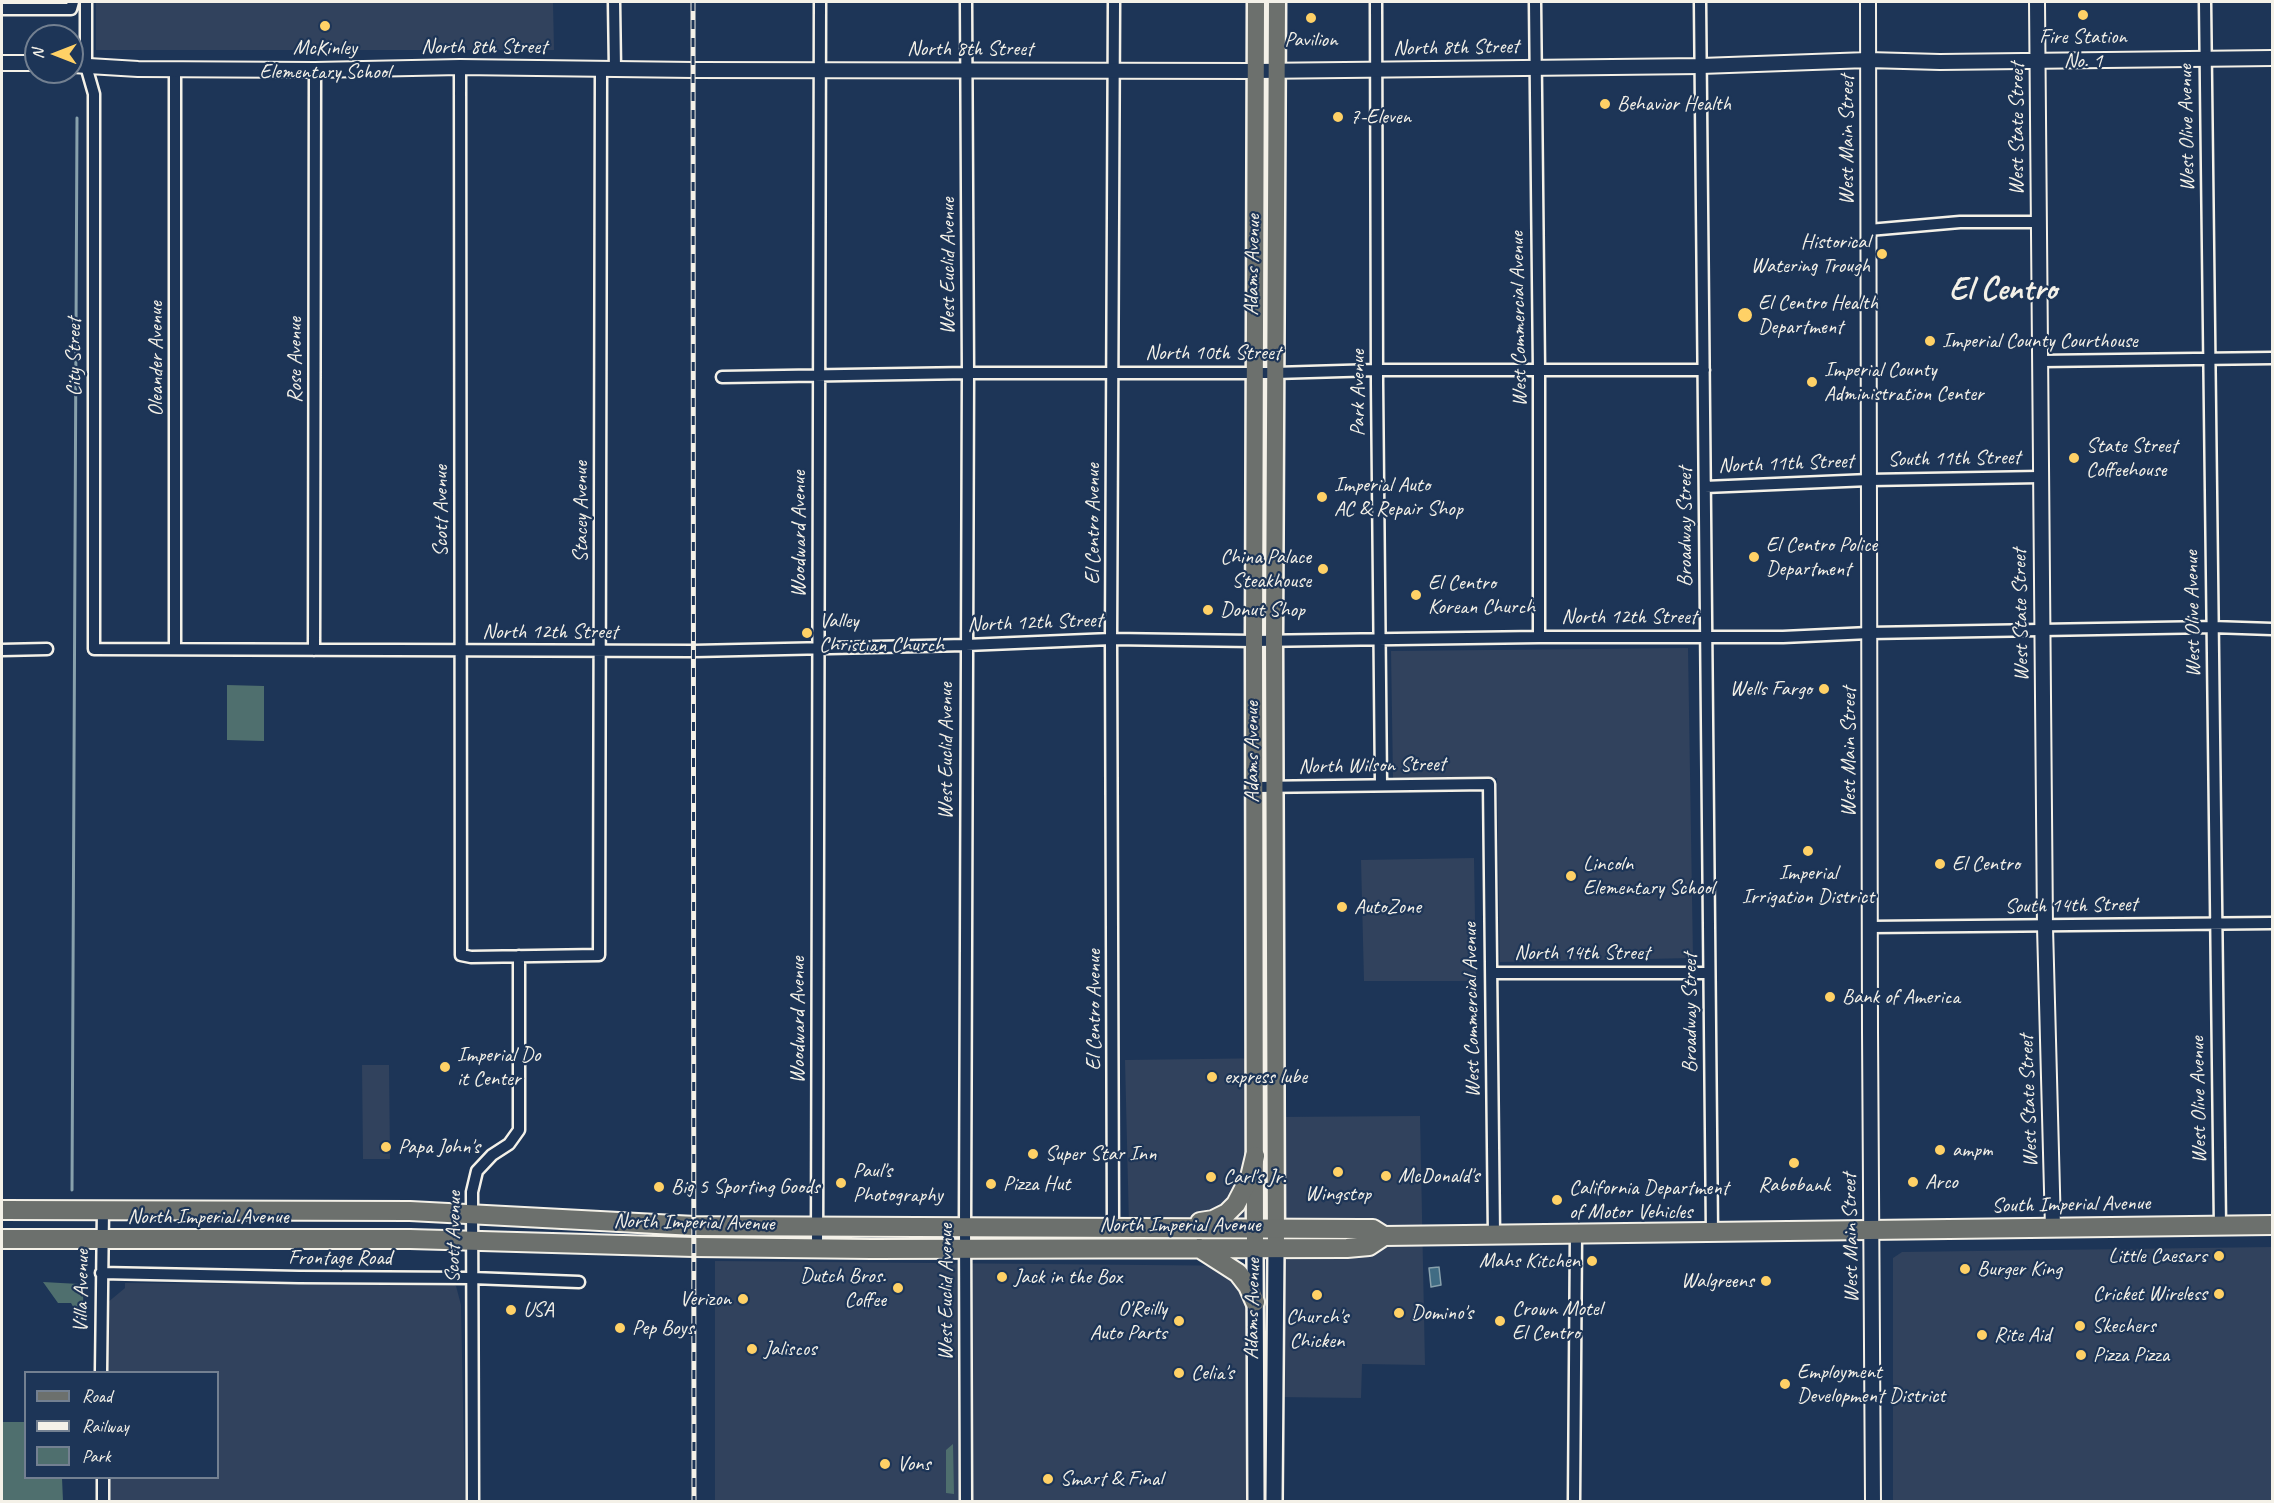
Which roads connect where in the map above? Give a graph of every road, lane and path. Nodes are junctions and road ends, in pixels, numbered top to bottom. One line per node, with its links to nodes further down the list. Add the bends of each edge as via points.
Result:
1 (73, 2): 15 (street, via 71,9)
2 (86, 2): 16 (street)
3 (614, 2): 28 (street, Stacey Avenue)
4 (820, 2): 29 (street, Woodward Avenue)
5 (966, 2): 32 (street, West Euclid Avenue)
6 (1114, 2): 33 (street, El Centro Avenue)
7 (1256, 2): 35 (main road, Adams Avenue)
8 (1277, 2): 34 (main road, Adams Avenue)
9 (1376, 2): 30 (street, Park Avenue)
10 (1535, 2): 26 (street, West Commercial Avenue)
11 (1700, 2): 24 (street, Broadway Street)
12 (1868, 2): 19 (street, West Main Street)
13 (2037, 2): 20 (street, West State Street)
14 (2205, 2): 18 (street, West Olive Avenue)
15 (2, 9)
16 (84, 24)
17 (2272, 58): 18 (street, North 8th Street)
18 (2205, 59): 20 (street, North 8th Street); 40 (street, West Olive Avenue)
19 (1868, 60): 20 (street, North 8th Street); 24 (street, North 8th Street); 38 (street, West Main Street)
20 (2038, 61): 37 (street, West State Street)
21 (2, 63): 22 (street)
22 (24, 63)
23 (84, 65): 27 (street, North 8th Street)
24 (1701, 66): 26 (street, North 8th Street); 44 (street, Broadway Street)
25 (460, 67): 28 (street, North 8th Street); 31 (street, North 8th Street); 71 (street, Scott Avenue)
26 (1536, 68): 30 (street, North 8th Street); 43 (street, West Commercial Avenue)
27 (175, 69): 31 (street, North 8th Street); 65 (street, Oleander Avenue)
28 (608, 69): 29 (street, North 8th Street); 72 (street, Stacey Avenue)
29 (819, 69): 32 (street, North 8th Street); 50 (street, Woodward Avenue)
30 (1377, 69): 34 (street, North 8th Street); 42 (street, Park Avenue)
31 (315, 70): 70 (street, Rose Avenue)
32 (966, 70): 33 (street, North 8th Street); 48 (street, West Euclid Avenue)
33 (1113, 70): 35 (street, North 8th Street); 46 (street, El Centro Avenue)
34 (1278, 70): 35 (street, North 8th Street); 47 (main road, Adams Avenue)
35 (1256, 71): 45 (main road, Adams Avenue)
36 (84, 75): 67 (street, City Street, via 94,94)
37 (2038, 222): 38 (street, via 1960,222); 41 (street, West State Street)
38 (1869, 230): 52 (street, West Main Street)
39 (2272, 358): 40 (street)
40 (2209, 359): 41 (street); 54 (street, West Olive Avenue)
41 (2041, 361): 51 (street, West State Street)
42 (1377, 370): 43 (street, North 10th Street); 47 (street, North 10th Street); 61 (street, Park Avenue)
43 (1539, 370): 44 (street, North 10th Street); 59 (street, West Commercial Avenue)
44 (1704, 370): 53 (street, Broadway Street)
45 (1256, 372): 46 (street, North 10th Street); 47 (street, North 10th Street); 63 (main road, Adams Avenue)
46 (1113, 373): 48 (street, North 10th Street); 60 (street, El Centro Avenue)
47 (1275, 373): 62 (main road, Adams Avenue)
48 (968, 374): 50 (street, North 10th Street); 64 (street, West Euclid Avenue)
49 (722, 377): 50 (street, North 10th Street)
50 (820, 377): 68 (street, Woodward Avenue)
51 (2040, 477): 52 (street, South 11th Street); 56 (street, West State Street)
52 (1869, 480): 53 (street, North 11th Street); 57 (street, West Main Street)
53 (1705, 487): 58 (street, Broadway Street)
54 (2212, 627): 55 (street, North 12th Street); 56 (street, North 12th Street); 77 (street, West Olive Avenue)
55 (2272, 629)
56 (2042, 630): 57 (street, North 12th Street); 80 (street, West State Street)
57 (1869, 633): 58 (street, North 12th Street); 79 (street, West Main Street)
58 (1706, 636): 59 (street, North 12th Street); 83 (street, Broadway Street)
59 (1539, 637): 61 (street, North 12th Street)
60 (1111, 639): 63 (street, North 12th Street); 64 (street, North 12th Street); 91 (street, El Centro Avenue)
61 (1380, 639): 62 (street, North 12th Street); 73 (street, Park Avenue)
62 (1274, 640): 63 (street, North 12th Street); 76 (main road, Adams Avenue)
63 (1254, 641): 75 (main road, Adams Avenue)
64 (966, 645): 68 (street, North 12th Street); 90 (street, West Euclid Avenue)
65 (175, 648): 67 (street, North 12th Street); 70 (street, North 12th Street)
66 (47, 649): 69 (street)
67 (94, 649)
68 (818, 649): 72 (street, North 12th Street); 93 (street, Woodward Avenue)
69 (2, 650)
70 (314, 651): 71 (street, North 12th Street)
71 (461, 651): 72 (street, North 12th Street); 81 (street, Scott Avenue, via 461,955)
72 (600, 652): 81 (street, Stacey Avenue, via 599,955)
73 (1381, 784): 74 (street, North Wilson Street); 76 (street, North Wilson Street)
74 (1489, 784): 82 (street, West Commercial Avenue)
75 (1256, 787): 76 (street, North Wilson Street); 84 (main road, Adams Avenue)
76 (1275, 787): 95 (main road, Adams Avenue)
77 (2217, 923): 78 (street, South 14th Street); 80 (street, South 14th Street); 88 (street, West Olive Avenue)
78 (2272, 923)
79 (1870, 927): 80 (street, South 14th Street); 97 (street, West Main Street)
80 (2045, 927): 96 (street, West State Street)
81 (519, 956): 87 (street, Scott Avenue, via 519,1130 509,1144 477,1171)
82 (1492, 973): 83 (street, North 14th Street); 100 (street, West Commercial Avenue)
83 (1709, 973): 98 (street, Broadway Street)
84 (1256, 1156): 92 (highway, via 1243,1192 1227,1213 1212,1220); 94 (main road, Adams Avenue)
85 (2, 1210): 86 (highway, North Imperial Avenue)
86 (103, 1210): 87 (highway, North Imperial Avenue); 103 (street, Villa Avenue)
87 (472, 1214): 93 (highway, North Imperial Avenue, via 695,1226); 104 (street, Scott Avenue)
88 (2220, 1225): 89 (highway, South Imperial Avenue); 96 (highway, South Imperial Avenue)
89 (2272, 1225)
90 (965, 1226): 91 (highway, North Imperial Avenue); 93 (highway, North Imperial Avenue); 107 (street, West Euclid Avenue)
91 (1113, 1226): 92 (highway, North Imperial Avenue)
92 (1156, 1226): 94 (highway, North Imperial Avenue)
93 (817, 1227): 105 (street, Woodward Avenue)
94 (1256, 1228): 95 (highway, North Imperial Avenue); 108 (main road, Adams Avenue)
95 (1276, 1228): 101 (highway, North Imperial Avenue, via 1373,1229); 109 (main road, Adams Avenue)
96 (2053, 1228): 97 (highway, South Imperial Avenue)
97 (1871, 1230): 98 (highway, North Imperial Avenue); 123 (street, West Main Street)
98 (1712, 1232): 99 (highway, North Imperial Avenue)
99 (1576, 1234): 100 (highway, North Imperial Avenue); 122 (street)
100 (1494, 1235): 101 (highway, North Imperial Avenue)
101 (1384, 1236): 109 (highway, North Imperial Avenue, via 1369,1246)
102 (2, 1239): 103 (highway, North Imperial Avenue)
103 (102, 1239): 104 (highway, North Imperial Avenue); 110 (street, Villa Avenue)
104 (472, 1241): 105 (highway, North Imperial Avenue); 111 (street, Scott Avenue)
105 (817, 1247): 107 (highway, North Imperial Avenue)
106 (1197, 1247): 107 (highway, North Imperial Avenue); 108 (highway, North Imperial Avenue); 113 (highway, via 1238,1273)
107 (965, 1248): 119 (street, West Euclid Avenue)
108 (1256, 1248): 109 (highway, North Imperial Avenue); 113 (main road, Adams Avenue)
109 (1276, 1248): 121 (main road, Adams Avenue)
110 (101, 1273): 111 (street, Frontage Road); 114 (street, Villa Avenue)
111 (472, 1278): 112 (street, Frontage Road); 118 (street, Scott Avenue)
112 (579, 1282)
113 (1255, 1302): 115 (main road, Adams Avenue)
114 (101, 1371)
115 (1256, 1417): 120 (main road, Adams Avenue); 121 (main road, via 1263,1429 1264,1484)
116 (103, 1479): 117 (street)
117 (103, 1502)
118 (473, 1502)
119 (966, 1502)
120 (1256, 1502)
121 (1272, 1502)
122 (1574, 1502)
123 (1873, 1502)

